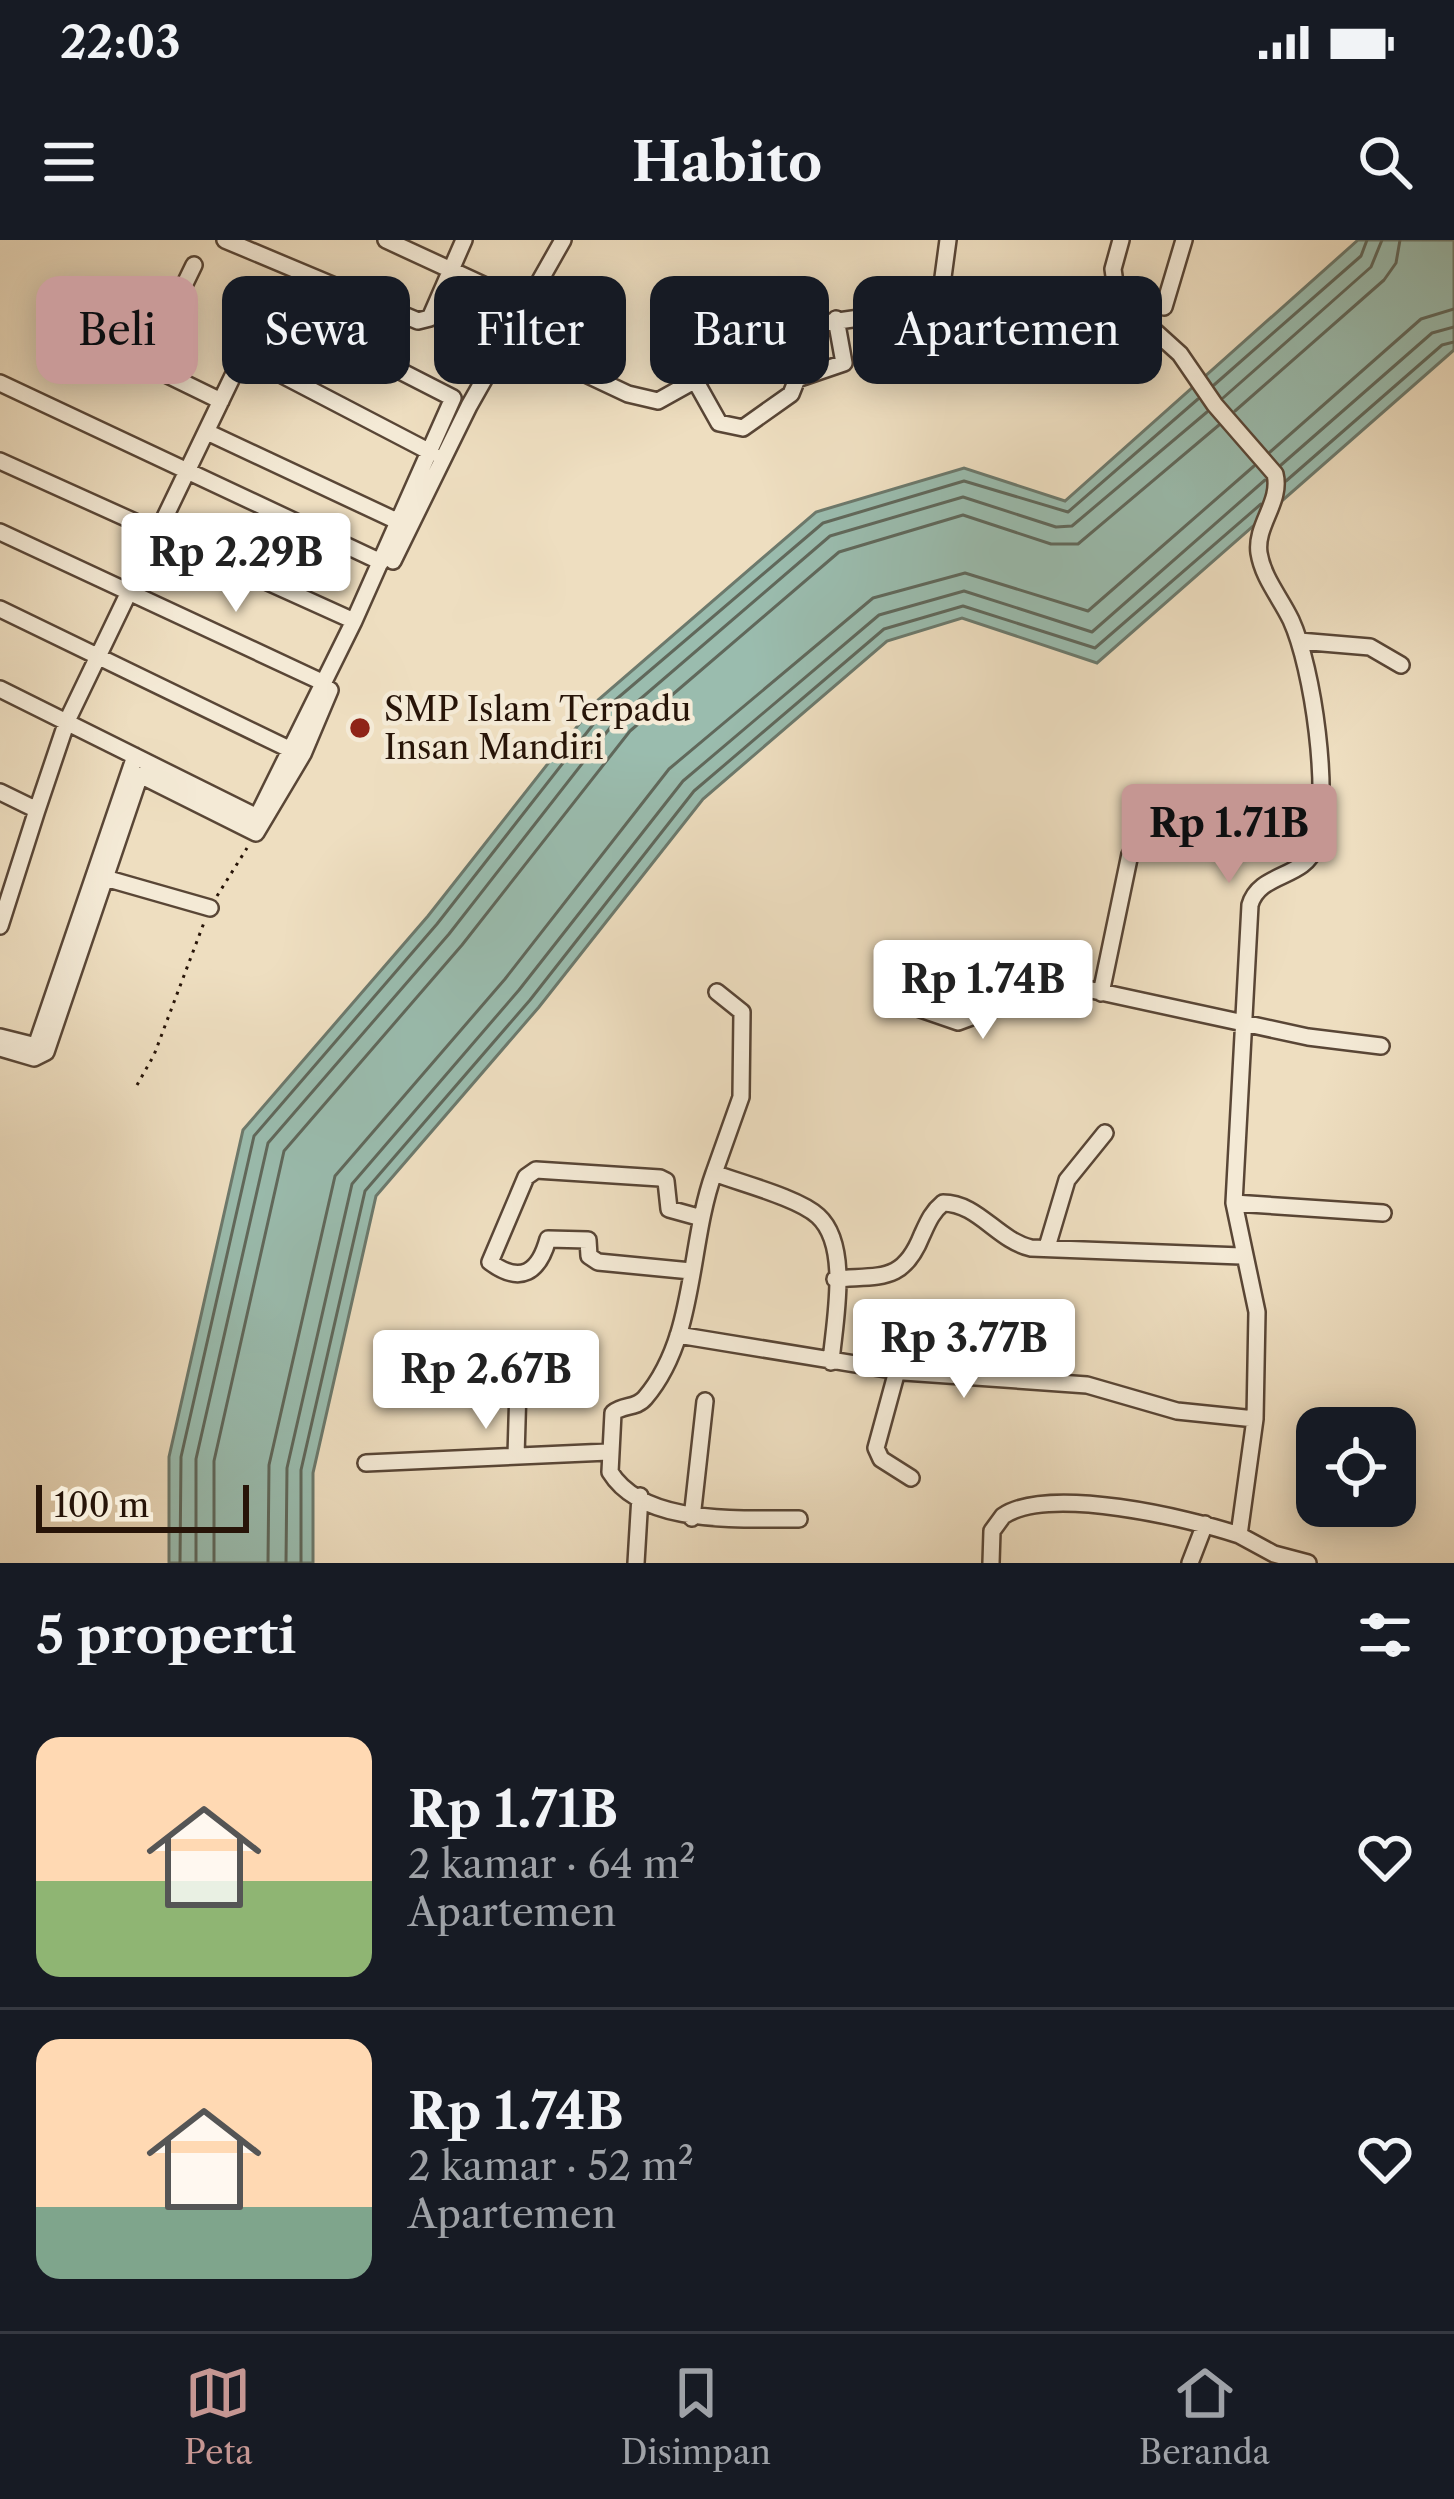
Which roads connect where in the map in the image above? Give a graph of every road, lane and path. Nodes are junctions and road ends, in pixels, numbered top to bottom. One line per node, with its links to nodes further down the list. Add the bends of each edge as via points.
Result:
1 (225, 240): 9 (street, via 418,321 430,318)
2 (386, 240): 9 (street)
3 (464, 240): 9 (street)
4 (563, 240): 12 (street)
5 (948, 240): 15 (street, via 932,304)
6 (1121, 240): 13 (street)
7 (1184, 240): 14 (street)
8 (194, 266): 10 (street)
9 (451, 268): 11 (street)
10 (189, 276)
11 (468, 276)
12 (543, 276)
13 (1114, 276)
14 (1164, 307)
15 (836, 319): 16 (street); 18 (street, via 844,363)
16 (829, 320)
17 (1162, 338): 41 (street, via 1275,474 1259,551)
18 (829, 368)
19 (410, 376): 31 (street, via 453,398)
20 (0, 383): 33 (street)
21 (187, 384): 29 (street)
22 (230, 384): 29 (street)
23 (298, 384): 31 (street)
24 (483, 384): 51 (street, via 303,754)
25 (610, 384): 26 (street, via 650,402)
26 (691, 384)
27 (697, 384): 28 (street, via 718,423 743,428)
28 (794, 384)
29 (221, 401): 30 (street)
30 (206, 432): 33 (street); 34 (street)
31 (432, 453): 34 (street)
32 (0, 461): 36 (street)
33 (188, 470): 36 (street); 37 (street)
34 (399, 522): 37 (street)
35 (0, 532): 38 (street)
36 (156, 536): 38 (street); 40 (street)
37 (381, 562): 40 (street)
38 (128, 594): 42 (street); 44 (street)
39 (0, 609): 42 (street)
40 (354, 621): 44 (street)
41 (1299, 641): 43 (street, via 1370,647); 59 (street, via 1319,825 1304,865 1252,897)
42 (98, 656): 46 (street); 47 (street)
43 (1401, 665)
44 (323, 683): 47 (street)
45 (0, 689): 46 (street)
46 (67, 721): 48 (street); 50 (street)
47 (289, 749): 48 (street, via 257,817)
48 (135, 755): 60 (street, via 36,1046)
49 (0, 792): 50 (street)
50 (37, 810): 55 (street)
51 (256, 833): 53 (street, via 140,775); 54 (path)
52 (1130, 854): 57 (street)
53 (105, 878): 54 (street); 62 (street, via 46,1052 34,1058)
54 (210, 908): 63 (path)
55 (0, 926)
56 (717, 992): 65 (street, via 742,1012 743,1080)
57 (1100, 992): 58 (street, via 1059,987 958,1022); 59 (street)
58 (900, 1002)
59 (1247, 1020): 61 (street); 66 (street)
60 (0, 1037)
61 (1381, 1046)
62 (0, 1048)
63 (137, 1085)
64 (1106, 1133): 69 (street, via 1067,1180)
65 (714, 1173): 68 (street); 72 (street, via 820,1217 833,1245)
66 (1234, 1203): 67 (street); 70 (street)
67 (1382, 1213)
68 (698, 1217): 71 (street); 71 (street, via 669,1209 660,1178 536,1170 490,1262 532,1271 548,1240 588,1240 598,1262)
69 (1047, 1246): 70 (street); 72 (street, via 1017,1245 968,1208 943,1203 911,1263 897,1273)
70 (1241, 1256): 78 (street, via 1257,1312)
71 (691, 1271): 73 (street)
72 (835, 1279): 74 (street)
73 (678, 1335): 74 (street); 79 (street, via 646,1397 613,1413)
74 (831, 1362): 75 (street)
75 (896, 1371): 78 (street, via 1060,1381 1177,1411); 82 (street, via 876,1448)
76 (518, 1387): 80 (street)
77 (705, 1401): 84 (street)
78 (1255, 1419): 87 (street)
79 (608, 1452): 80 (street); 83 (street, via 612,1477)
80 (516, 1456): 81 (street)
81 (366, 1463)
82 (911, 1478)
83 (640, 1496): 84 (street); 88 (street)
84 (692, 1518): 85 (street)
85 (799, 1519)
86 (1204, 1523): 87 (street); 89 (street, via 1088,1506 1010,1511 992,1531); 90 (street)
87 (1239, 1534): 91 (street)
88 (636, 1563)
89 (991, 1563)
90 (1190, 1563)
91 (1308, 1563)

